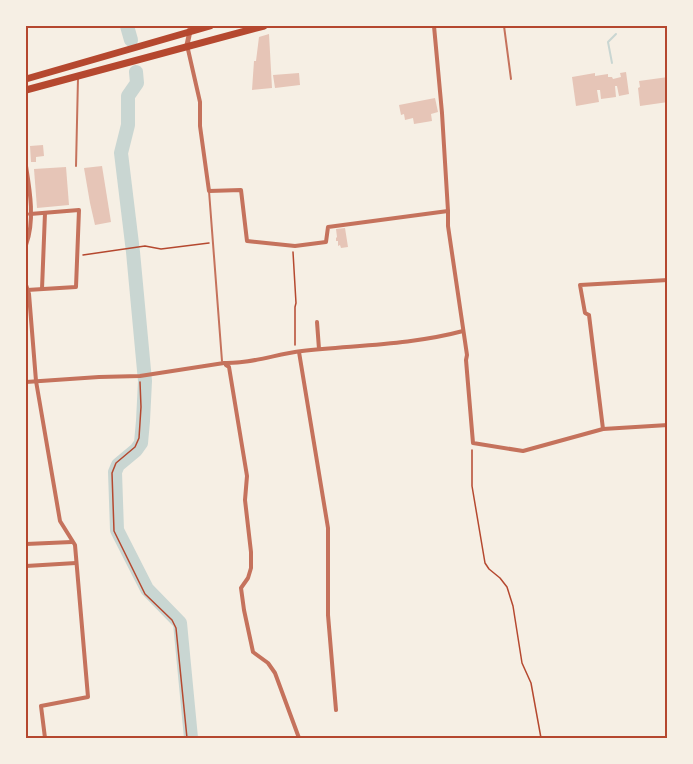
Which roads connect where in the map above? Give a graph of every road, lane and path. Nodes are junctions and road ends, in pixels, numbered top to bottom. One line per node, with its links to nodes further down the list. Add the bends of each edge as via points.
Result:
1 (210, 26): 5 (highway)
2 (264, 26): 6 (highway)
3 (434, 26): 14 (street)
4 (504, 26): 9 (lane)
5 (190, 28): 6 (street); 8 (highway)
6 (187, 45): 7 (highway); 13 (street, via 200,102)
7 (78, 75): 10 (highway); 12 (lane)
8 (26, 79)
9 (511, 79)
10 (26, 90)
11 (26, 166): 16 (street)
12 (76, 166)
13 (209, 190): 18 (lane); 20 (street, via 241,190 247,241)
14 (448, 211): 20 (street, via 328,227 326,242); 28 (street)
15 (45, 213): 16 (street); 21 (street, via 80,210); 23 (street)
16 (30, 214): 17 (street)
17 (28, 221): 19 (street)
18 (213, 242): 21 (path, via 161,249 145,246); 31 (lane)
19 (26, 244)
20 (292, 246): 30 (path)
21 (78, 256): 23 (street, via 76,287)
22 (668, 280): 36 (street, via 580,285 585,313 590,315)
23 (42, 289): 24 (street)
24 (27, 291): 26 (street)
25 (317, 322): 29 (street)
26 (32, 329): 27 (street); 33 (street)
27 (26, 330)
28 (463, 331): 29 (street, via 440,337); 37 (street)
29 (319, 349): 30 (street)
30 (297, 352): 31 (street); 42 (street, via 328,528 328,615)
31 (223, 363): 32 (street); 45 (street, via 229,367 247,476 245,500 251,568 241,588 243,610 253,652 275,673)
32 (142, 376): 33 (street); 44 (path, via 139,438 112,473 114,531 145,594 176,628)
33 (36, 381): 34 (street); 38 (street, via 60,521)
34 (26, 382)
35 (668, 425): 36 (street)
36 (603, 429): 37 (street, via 523,451)
37 (473, 443): 46 (path, via 472,486 485,562 507,587)
38 (73, 542): 39 (street); 40 (street)
39 (26, 544)
40 (76, 563): 41 (street); 43 (street, via 88,697 41,706)
41 (26, 566)
42 (336, 710)
43 (45, 738)
44 (187, 738)
45 (299, 738)
46 (542, 738)

